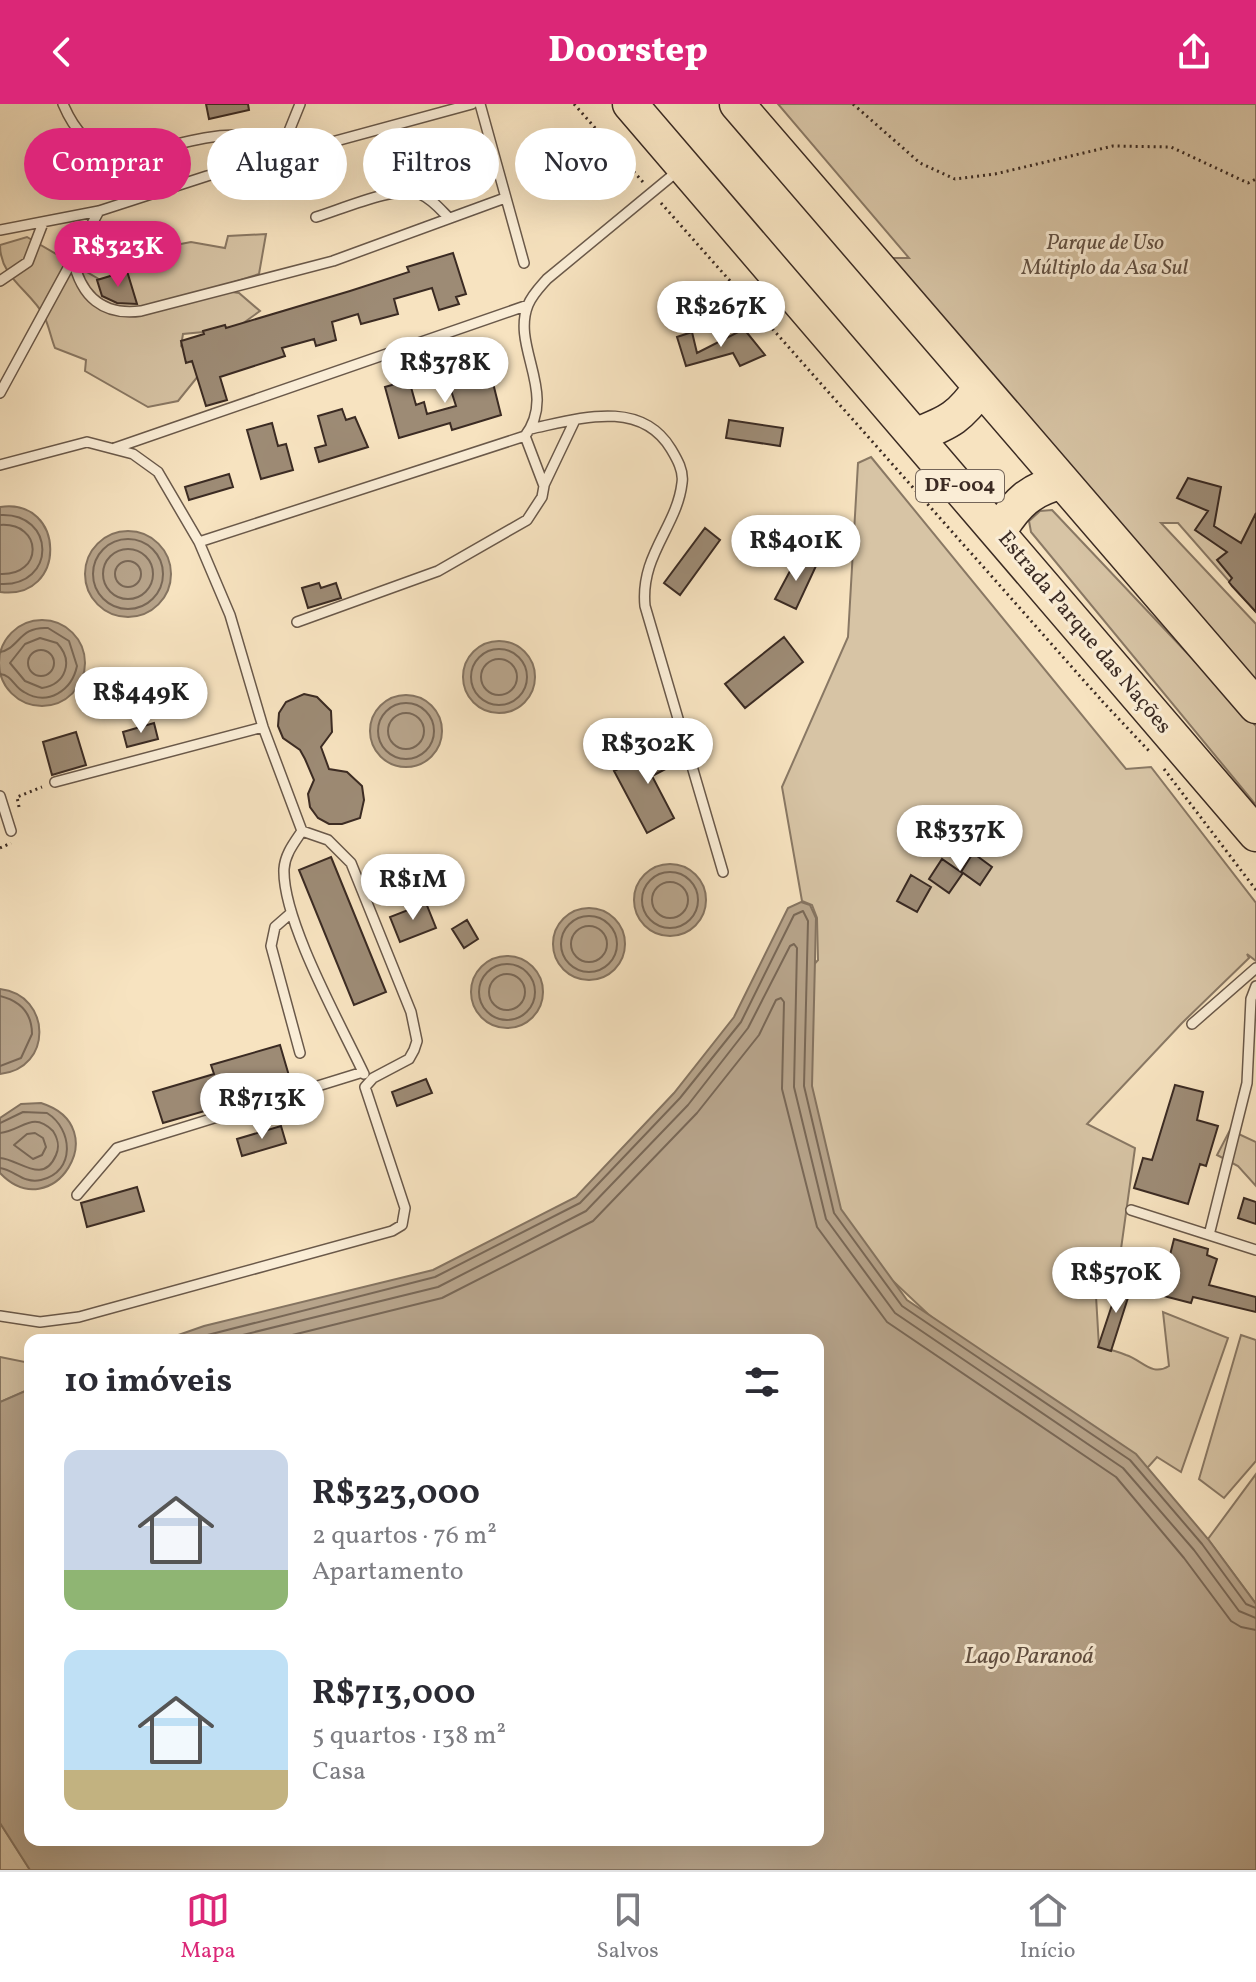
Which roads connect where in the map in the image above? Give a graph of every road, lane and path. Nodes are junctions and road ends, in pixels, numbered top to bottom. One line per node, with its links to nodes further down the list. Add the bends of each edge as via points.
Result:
1 (63, 104): 11 (lane, via 79,136 123,153)
2 (300, 104): 9 (lane)
3 (472, 104): 10 (lane)
4 (480, 104): 16 (lane)
5 (574, 104): 15 (path)
6 (630, 104): 12 (highway, Estrada Parque das Nações / DF-004)
7 (737, 104): 27 (highway)
8 (853, 104): 14 (path, via 920,163 955,179 1113,146 1171,147 1248,183)
9 (290, 128)
10 (347, 138)
11 (207, 139)
12 (685, 166): 26 (lane, via 547,279); 31 (highway, Estrada Parque das Nações / DF-004)
13 (207, 176): 18 (lane)
14 (1256, 179)
15 (648, 188)
16 (505, 198): 20 (lane); 24 (lane)
17 (658, 199): 41 (path)
18 (99, 211): 21 (lane); 23 (lane)
19 (316, 217): 20 (lane, via 400,191 425,196)
20 (449, 218): 23 (lane, via 333,261 141,311 114,313 104,308 76,273)
21 (43, 223): 22 (lane); 25 (lane, via 28,262)
22 (0, 230)
23 (73, 259): 28 (lane)
24 (524, 263)
25 (0, 281)
26 (528, 305): 30 (lane, via 524,326 537,397); 32 (lane)
27 (981, 387): 31 (highway, via 954,420); 34 (highway)
28 (0, 393)
29 (575, 420): 30 (lane); 35 (lane); 49 (lane, via 604,414 640,421 666,440 679,462 682,484 652,558 645,606)
30 (528, 433): 35 (lane); 37 (lane)
31 (917, 435): 36 (highway, Estrada Parque das Nações / DF-004)
32 (115, 448): 33 (lane, via 87,442); 37 (lane, via 158,472)
33 (0, 465)
34 (1062, 482): 36 (highway, via 1025,496); 39 (highway)
35 (544, 486): 38 (lane, via 527,520 480,549 438,571)
36 (999, 531): 47 (highway, Estrada Parque das Nações / DF-004)
37 (199, 542): 40 (lane, via 230,615)
38 (297, 622)
39 (1256, 706)
40 (263, 727): 43 (lane); 46 (lane)
41 (1150, 752)
42 (1159, 763): 50 (path)
43 (55, 782): 45 (path, via 17,797 23,827)
44 (0, 796): 45 (lane)
45 (11, 831): 48 (path, via 14,841)
46 (302, 831): 51 (lane, via 284,870); 57 (lane, via 328,840 351,863 411,1012 417,1041 409,1059)
47 (1256, 834)
48 (0, 848)
49 (723, 872)
50 (1256, 890)
51 (291, 913): 55 (lane, via 275,927 271,946); 56 (lane)
52 (1256, 968): 54 (lane)
53 (1256, 986): 60 (lane, via 1247,1083)
54 (1192, 1024)
55 (300, 1053)
56 (363, 1072): 57 (lane); 58 (lane, via 117,1148)
57 (368, 1082): 62 (lane, via 366,1093 405,1208 402,1225 79,1317 40,1322)
58 (77, 1195)
59 (1131, 1210): 60 (lane)
60 (1209, 1235): 61 (lane)
61 (1256, 1250)
62 (0, 1316)

